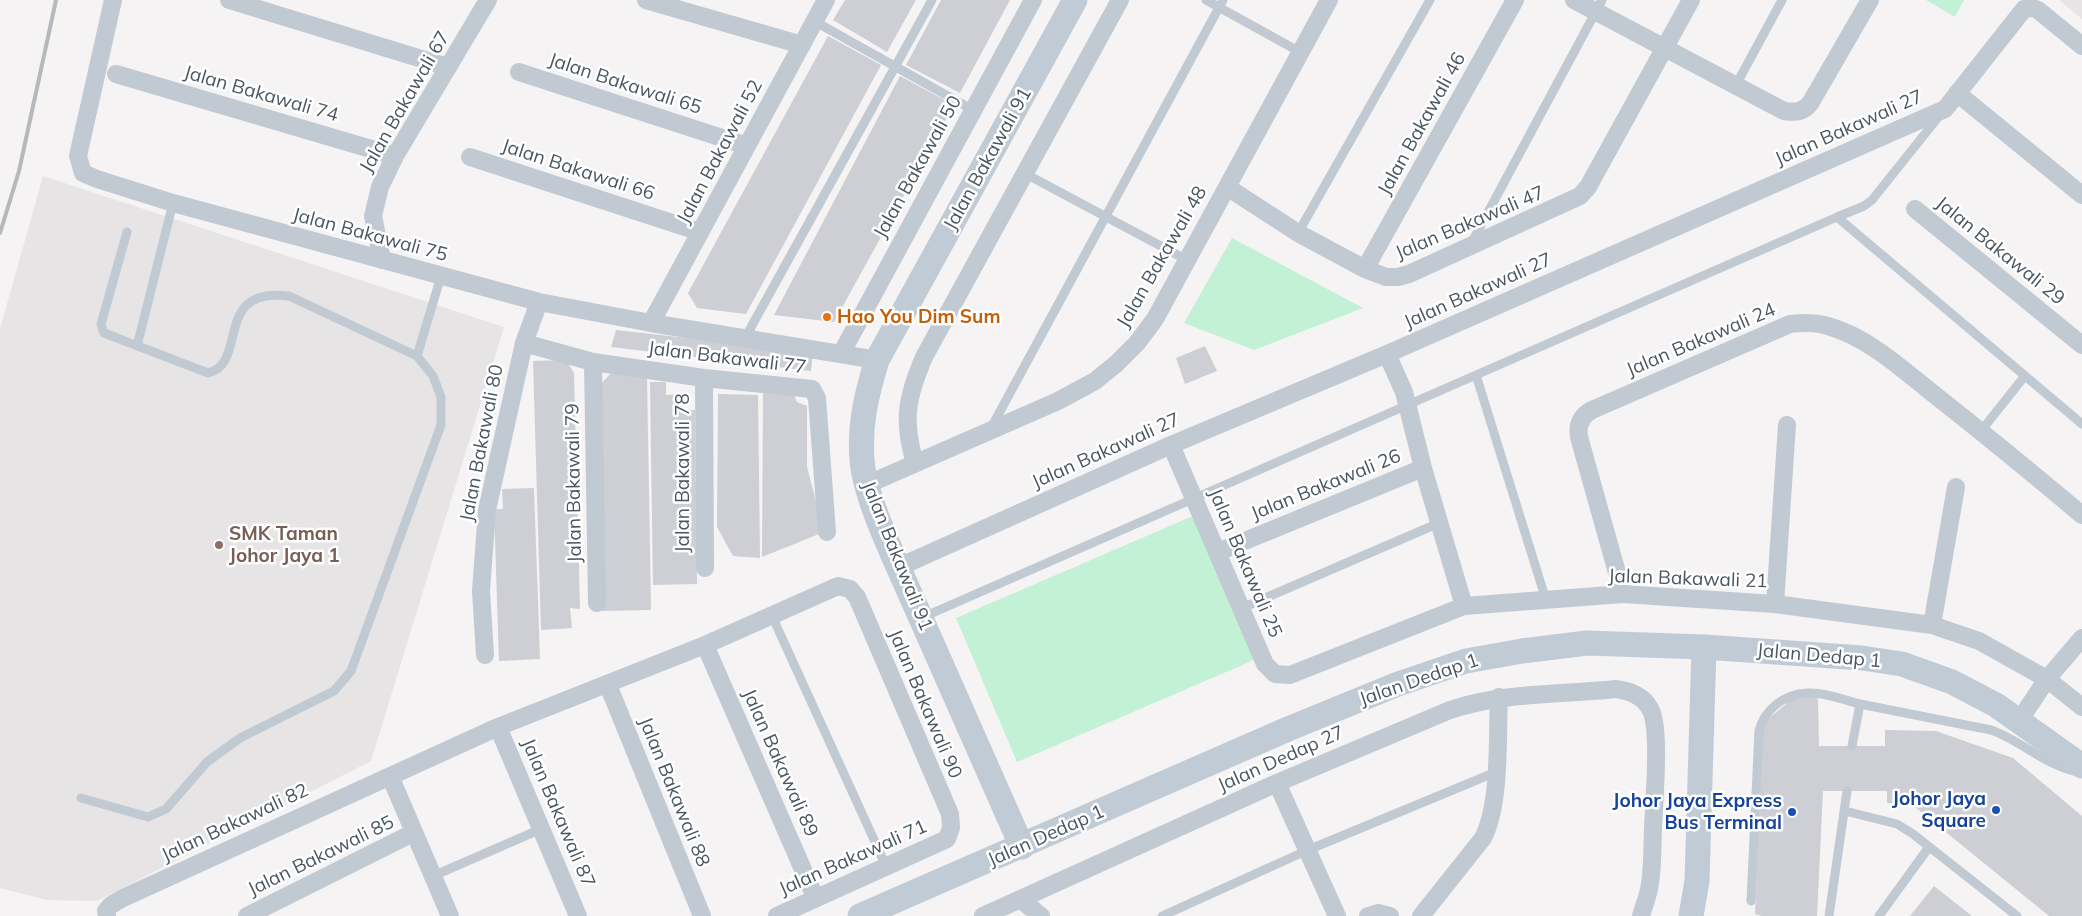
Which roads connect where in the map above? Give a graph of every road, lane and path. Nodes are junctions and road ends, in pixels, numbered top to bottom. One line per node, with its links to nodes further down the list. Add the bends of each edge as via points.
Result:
1 (113, 0): 39 (street, Jalan Bakawali 75, via 78,156 82,173)
2 (229, 0): 26 (street)
3 (488, 0): 26 (street, Jalan Bakawali 67)
4 (646, 0): 21 (street)
5 (826, 0): 20 (street, Jalan Bakawali 52)
6 (932, 0): 25 (lane)
7 (1033, 0): 32 (street, Jalan Bakawali 50)
8 (1075, 0): 60 (main road, Jalan Bakawali 91)
9 (1120, 0): 36 (street)
10 (1206, 0): 18 (lane)
11 (1329, 0): 24 (street, Jalan Bakawali 48)
12 (1430, 0): 45 (lane)
13 (1515, 0): 49 (street, Jalan Bakawali 46)
14 (1574, 0): 19 (street)
15 (1692, 0): 23 (street, Jalan Bakawali 47)
16 (1782, 0): 29 (lane)
17 (1870, 0): 29 (street, via 1812,102 1800,112 1784,111)
18 (1221, 4): 24 (lane); 41 (lane)
19 (1599, 6): 23 (street); 46 (lane)
20 (814, 21): 21 (street, Jalan Bakawali 52); 25 (lane)
21 (802, 45): 33 (street, Jalan Bakawali 52)
22 (2082, 46): 30 (street, Jalan Bakawali 27, via 2038,10 2028,8 2020,12)
23 (1665, 48): 29 (street); 46 (street, Jalan Bakawali 47, via 1580,196)
24 (1300, 52): 37 (street, Jalan Bakawali 48)
25 (895, 66): 32 (lane); 53 (lane)
26 (448, 67): 34 (street, Jalan Bakawali 67)
27 (519, 72): 33 (street, Jalan Bakawali 65)
28 (116, 74): 34 (street, Jalan Bakawali 74)
29 (1736, 85)
30 (1957, 93): 31 (street, Jalan Bakawali 27); 38 (street)
31 (1945, 109): 42 (lane, via 1872,200); 58 (street, Jalan Bakawali 27)
32 (973, 110): 57 (street, Jalan Bakawali 50)
33 (747, 146): 44 (street, Jalan Bakawali 52)
34 (395, 156): 47 (street, Jalan Bakawali 67, via 380,187 374,210)
35 (470, 157): 44 (street, Jalan Bakawali 66)
36 (1024, 173): 41 (lane); 71 (street, via 924,356 910,389 907,430)
37 (1227, 187): 45 (street, Jalan Bakawali 47); 48 (street, Jalan Bakawali 48)
38 (2082, 195)
39 (173, 203): 47 (street, Jalan Bakawali 75); 56 (lane)
40 (1915, 209): 55 (street, Jalan Bakawali 29)
41 (1105, 216): 48 (lane); 68 (lane)
42 (1837, 217): 62 (lane); 63 (lane)
43 (127, 232): 56 (lane, via 101,329)
44 (700, 232): 52 (street, Jalan Bakawali 52)
45 (1298, 233): 49 (street, Jalan Bakawali 47)
46 (1469, 248): 49 (street, Jalan Bakawali 47, via 1404,276 1386,277)
47 (382, 260): 50 (street, Jalan Bakawali 75)
48 (1187, 260): 68 (street, Jalan Bakawali 48, via 1155,319 1138,343 1116,364 1095,381 1058,401)
49 (1365, 269)
50 (441, 276): 51 (street, Jalan Bakawali 75); 59 (lane)
51 (539, 302): 52 (street, Jalan Bakawali 75); 54 (street, Jalan Bakawali 80)
52 (651, 324): 53 (street, Jalan Bakawali 75)
53 (745, 338): 57 (street, Jalan Bakawali 75)
54 (524, 342): 61 (street, Jalan Bakawali 77); 95 (street, Jalan Bakawali 80, via 487,510 481,591)
55 (2082, 345)
56 (137, 346): 59 (lane, via 208,373 216,371 224,361 242,310 255,297 271,294 300,300)
57 (841, 354): 60 (street, Jalan Bakawali 75)
58 (1387, 354): 65 (street, via 1400,378); 70 (street, Jalan Bakawali 27)
59 (417, 356): 111 (lane, via 433,376 441,397 441,425 351,671 334,691 233,742 207,762 166,809 148,817)
60 (877, 360): 73 (main road, Jalan Bakawali 91, via 862,414 860,436)
61 (593, 362): 64 (street, Jalan Bakawali 77); 85 (street, Jalan Bakawali 79)
62 (1476, 375): 65 (lane); 84 (lane)
63 (2024, 377): 66 (lane); 69 (lane)
64 (704, 378): 78 (street, Jalan Bakawali 77, via 807,387 816,393); 81 (street, Jalan Bakawali 78)
65 (1407, 405): 72 (street); 75 (lane)
66 (2082, 424)
67 (1787, 425): 86 (street)
68 (990, 431): 71 (street, Jalan Bakawali 48)
69 (1981, 431): 76 (street, Jalan Bakawali 24); 83 (street, Jalan Bakawali 24, via 1880,353 1843,332 1805,323 1790,324 1592,410 1582,418 1579,437)
70 (1171, 445): 75 (street, Jalan Bakawali 25); 80 (street, Jalan Bakawali 27)
71 (915, 463): 73 (street, Jalan Bakawali 48)
72 (1423, 468): 77 (street); 79 (street, Jalan Bakawali 26)
73 (866, 485): 80 (main road, Jalan Bakawali 91)
74 (1956, 487): 91 (street)
75 (1194, 498): 79 (street, Jalan Bakawali 25); 90 (lane)
76 (2082, 515)
77 (1440, 523): 87 (street); 88 (lane)
78 (827, 532)
79 (1218, 552): 88 (street, Jalan Bakawali 25)
80 (899, 567): 90 (main road, Jalan Bakawali 91)
81 (705, 568)
82 (850, 589): 89 (street, Jalan Bakawali 82, via 838,586); 115 (street, Jalan Bakawali 90, via 950,814)
83 (1623, 594): 84 (street, Jalan Bakawali 21); 86 (street, Jalan Bakawali 21)
84 (1546, 600): 87 (street, Jalan Bakawali 21)
85 (597, 603)
86 (1775, 604): 91 (street, Jalan Bakawali 21)
87 (1464, 606): 96 (street, Jalan Bakawali 21)
88 (1242, 608): 96 (street, Jalan Bakawali 25, via 1269,670 1283,676)
89 (772, 616): 93 (street, Jalan Bakawali 82); 119 (lane)
90 (921, 618): 116 (main road, Jalan Bakawali 91)
91 (1932, 625): 97 (street, Jalan Bakawali 21, via 1979,641)
92 (2082, 638): 97 (street)
93 (705, 646): 98 (street, Jalan Bakawali 82); 121 (street, Jalan Bakawali 89)
94 (1704, 647): 102 (main road, Jalan Dedap 1, via 1862,658 1902,664 1975,692); 116 (main road, Jalan Dedap 1, via 1587,643 1466,661 1398,684 1288,729); 139 (main road, via 1697,881)
95 (485, 655)
96 (1297, 672)
97 (2047, 680): 101 (street, Jalan Bakawali 21); 102 (street)
98 (608, 685): 103 (street, Jalan Bakawali 82); 128 (street, Jalan Bakawali 88)
99 (1499, 697): 106 (street); 109 (street, Jalan Dedap 27, via 1426,719); 138 (street, Jalan Dedap 27, via 1627,690 1646,703 1654,724 1655,766 1651,880)
100 (1860, 704): 104 (lane); 107 (lane, via 1991,730 2004,734 2061,768); 123 (lane, via 1806,693 1779,702 1762,719)
101 (2082, 707)
102 (2019, 721): 105 (main road, Jalan Dedap 1)
103 (498, 727): 108 (street, Jalan Bakawali 82); 113 (street, Jalan Bakawali 87)
104 (1852, 746)
105 (2082, 766)
106 (1496, 772): 118 (lane); 137 (street, via 1491,818 1483,838)
107 (2082, 772)
108 (390, 776): 114 (street); 124 (street, Jalan Bakawali 82, via 123,898 111,905 106,911)
109 (1277, 783): 118 (street); 122 (street, Jalan Dedap 27)
110 (1847, 791): 112 (lane)
111 (81, 798)
112 (1845, 811): 117 (lane, via 1897,824); 140 (lane)
113 (540, 829): 120 (lane); 127 (street, Jalan Bakawali 87)
114 (414, 834): 120 (street); 125 (street, Jalan Bakawali 85)
115 (947, 839): 119 (street, Jalan Bakawali 71)
116 (1022, 847): 130 (main road, Jalan Dedap 1)
117 (1929, 847): 141 (lane); 142 (lane)
118 (1308, 850): 133 (lane); 134 (street)
119 (886, 866): 121 (street, Jalan Bakawali 71)
120 (433, 876): 126 (street)
121 (815, 897): 129 (street, Jalan Bakawali 71)
122 (1020, 899): 131 (street, Jalan Dedap 27); 132 (street)
123 (1751, 901)
124 (107, 916)
125 (247, 916)
126 (450, 916)
127 (578, 916)
128 (702, 916)
129 (776, 916)
130 (860, 916)
131 (983, 916)
132 (1041, 916)
133 (1162, 916)
134 (1337, 916)
135 (1368, 916): 136 (street, via 1378,913)
136 (1390, 916)
137 (1421, 916)
138 (1641, 916)
139 (1691, 916)
140 (1830, 916)
141 (1879, 916)
142 (2017, 916)

